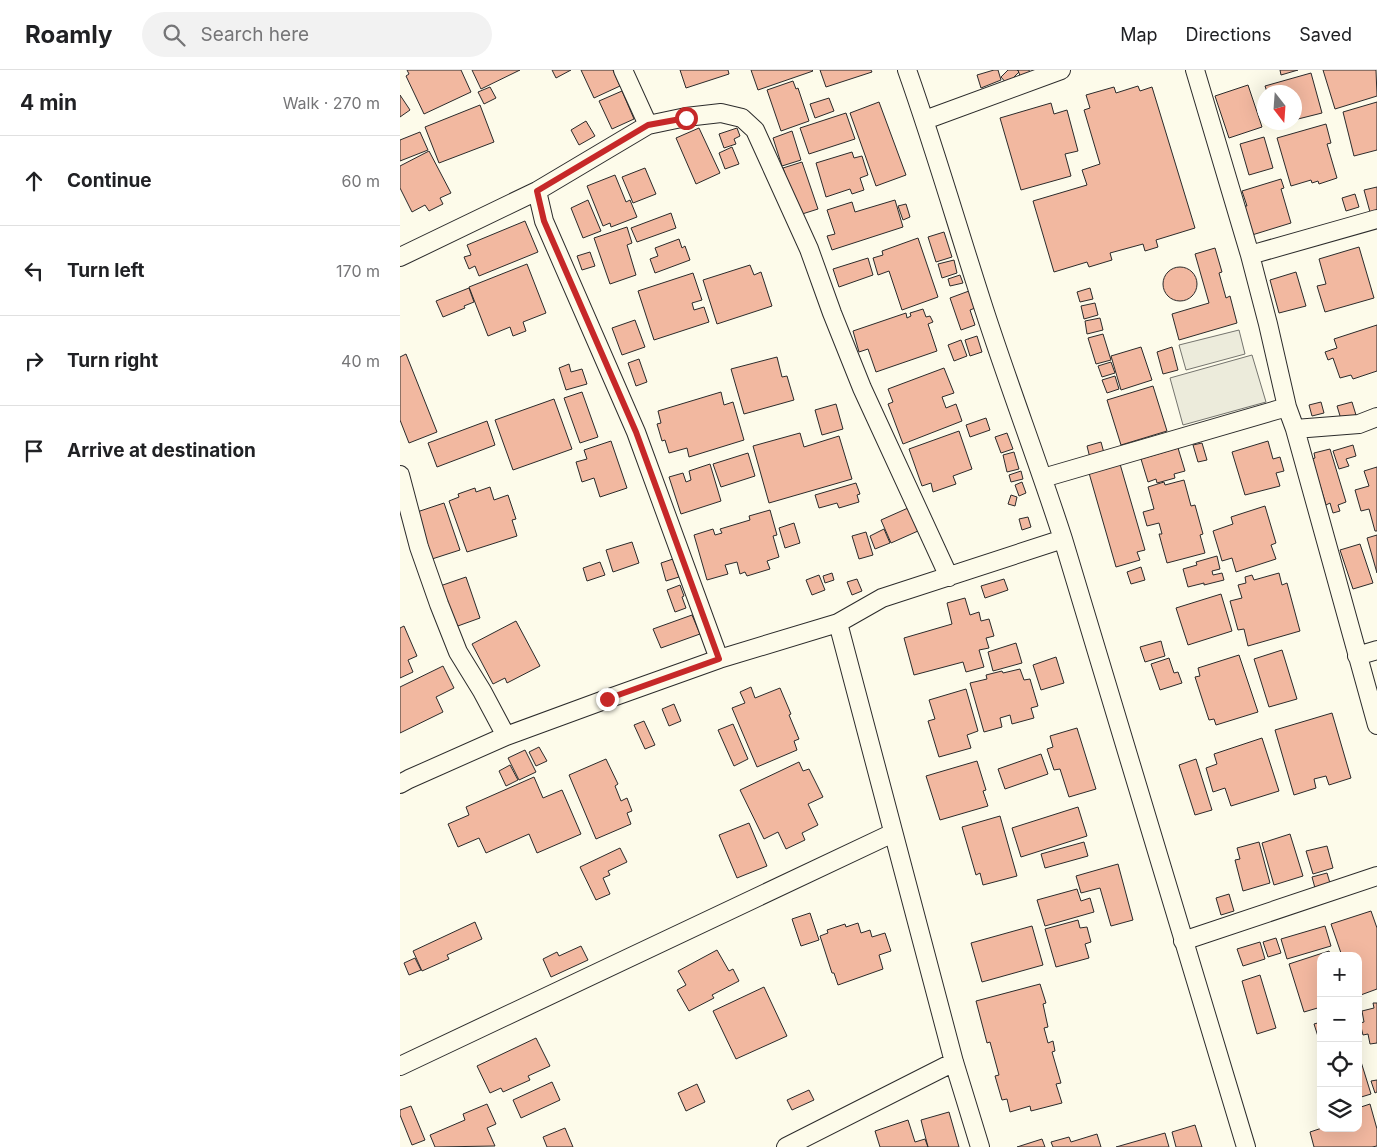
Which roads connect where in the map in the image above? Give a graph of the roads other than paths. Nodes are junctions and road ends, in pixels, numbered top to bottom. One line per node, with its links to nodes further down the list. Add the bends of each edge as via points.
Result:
1 (623, 70): 6 (street)
2 (908, 70): 5 (street)
3 (1061, 70): 5 (street)
4 (1195, 70): 9 (street)
5 (925, 120): 15 (street, via 985,311)
6 (648, 125): 7 (street); 17 (street, via 721,112 742,118 755,130 810,248 862,388)
7 (537, 191): 10 (street); 21 (street, via 544,221 636,432)
8 (1377, 219): 9 (street)
9 (1250, 255): 11 (street)
10 (400, 256)
11 (1288, 407): 13 (street); 15 (street)
12 (1377, 417): 13 (street, via 1359,424)
13 (1295, 429): 20 (street)
14 (400, 475): 23 (street, via 419,547 458,652)
15 (1043, 478): 16 (street)
16 (1063, 539): 17 (street); 27 (street)
17 (949, 577): 18 (street, via 882,598)
18 (838, 623): 21 (street); 25 (street)
19 (1377, 650): 20 (street)
20 (1357, 656): 22 (street)
21 (719, 659): 23 (street)
22 (1377, 725)
23 (506, 736): 24 (street)
24 (400, 784)
25 (893, 833): 28 (street); 29 (street)
26 (1377, 876): 27 (street)
27 (1183, 941): 32 (street)
28 (954, 1062): 30 (street); 31 (street)
29 (400, 1066)
30 (786, 1147)
31 (980, 1147)
32 (1246, 1147)

